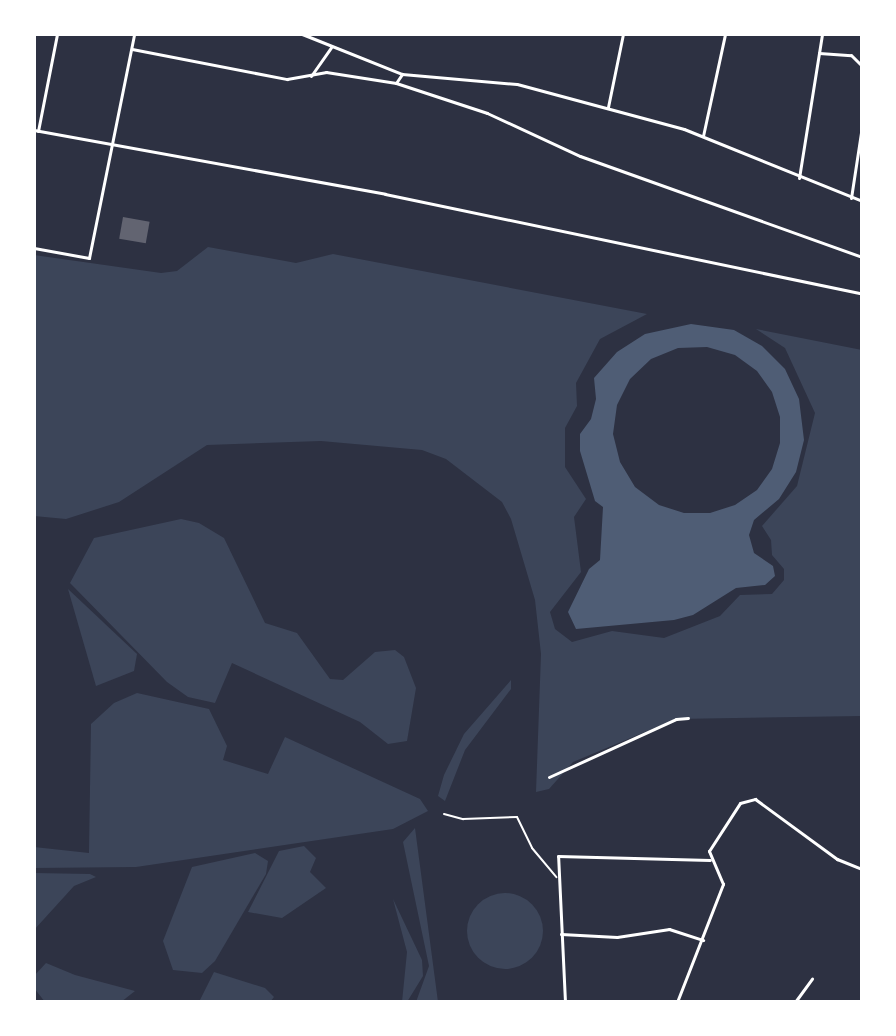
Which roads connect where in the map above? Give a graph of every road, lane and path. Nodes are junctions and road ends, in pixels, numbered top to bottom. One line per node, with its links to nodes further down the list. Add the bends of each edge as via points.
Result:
1 (57, 34): 16 (street)
2 (134, 34): 8 (street)
3 (302, 34): 7 (street)
4 (623, 34): 14 (street)
5 (725, 34): 17 (street)
6 (822, 34): 9 (street)
7 (331, 47): 11 (street); 12 (street)
8 (132, 49): 12 (street, via 287,79); 18 (street)
9 (819, 53): 10 (street, via 851,55); 19 (street)
10 (862, 66)
11 (402, 74): 13 (street); 14 (street, via 517,84)
12 (311, 76): 13 (street, via 326,72)
13 (396, 83): 23 (street, via 487,113 580,156)
14 (608, 107): 17 (street)
15 (862, 126): 20 (street)
16 (36, 130): 18 (street)
17 (703, 136): 19 (street)
18 (112, 145): 22 (street, via 89,258); 24 (street, via 385,194)
19 (799, 178): 20 (street)
20 (851, 198): 21 (street)
21 (862, 201)
22 (34, 248)
23 (862, 257)
24 (862, 294)
25 (688, 718): 26 (street)
26 (549, 777)
27 (444, 814): 30 (lane, via 463,819 517,817 532,848)
28 (710, 860): 29 (street, via 725,823 747,798 837,859); 30 (street, via 558,856); 32 (street, via 723,884)
29 (862, 869)
30 (556, 877): 31 (street)
31 (561, 934): 32 (street, via 617,937 669,929); 34 (street)
32 (703, 940): 35 (street)
33 (812, 979): 36 (street)
34 (565, 1002)
35 (677, 1002)
36 (795, 1002)

